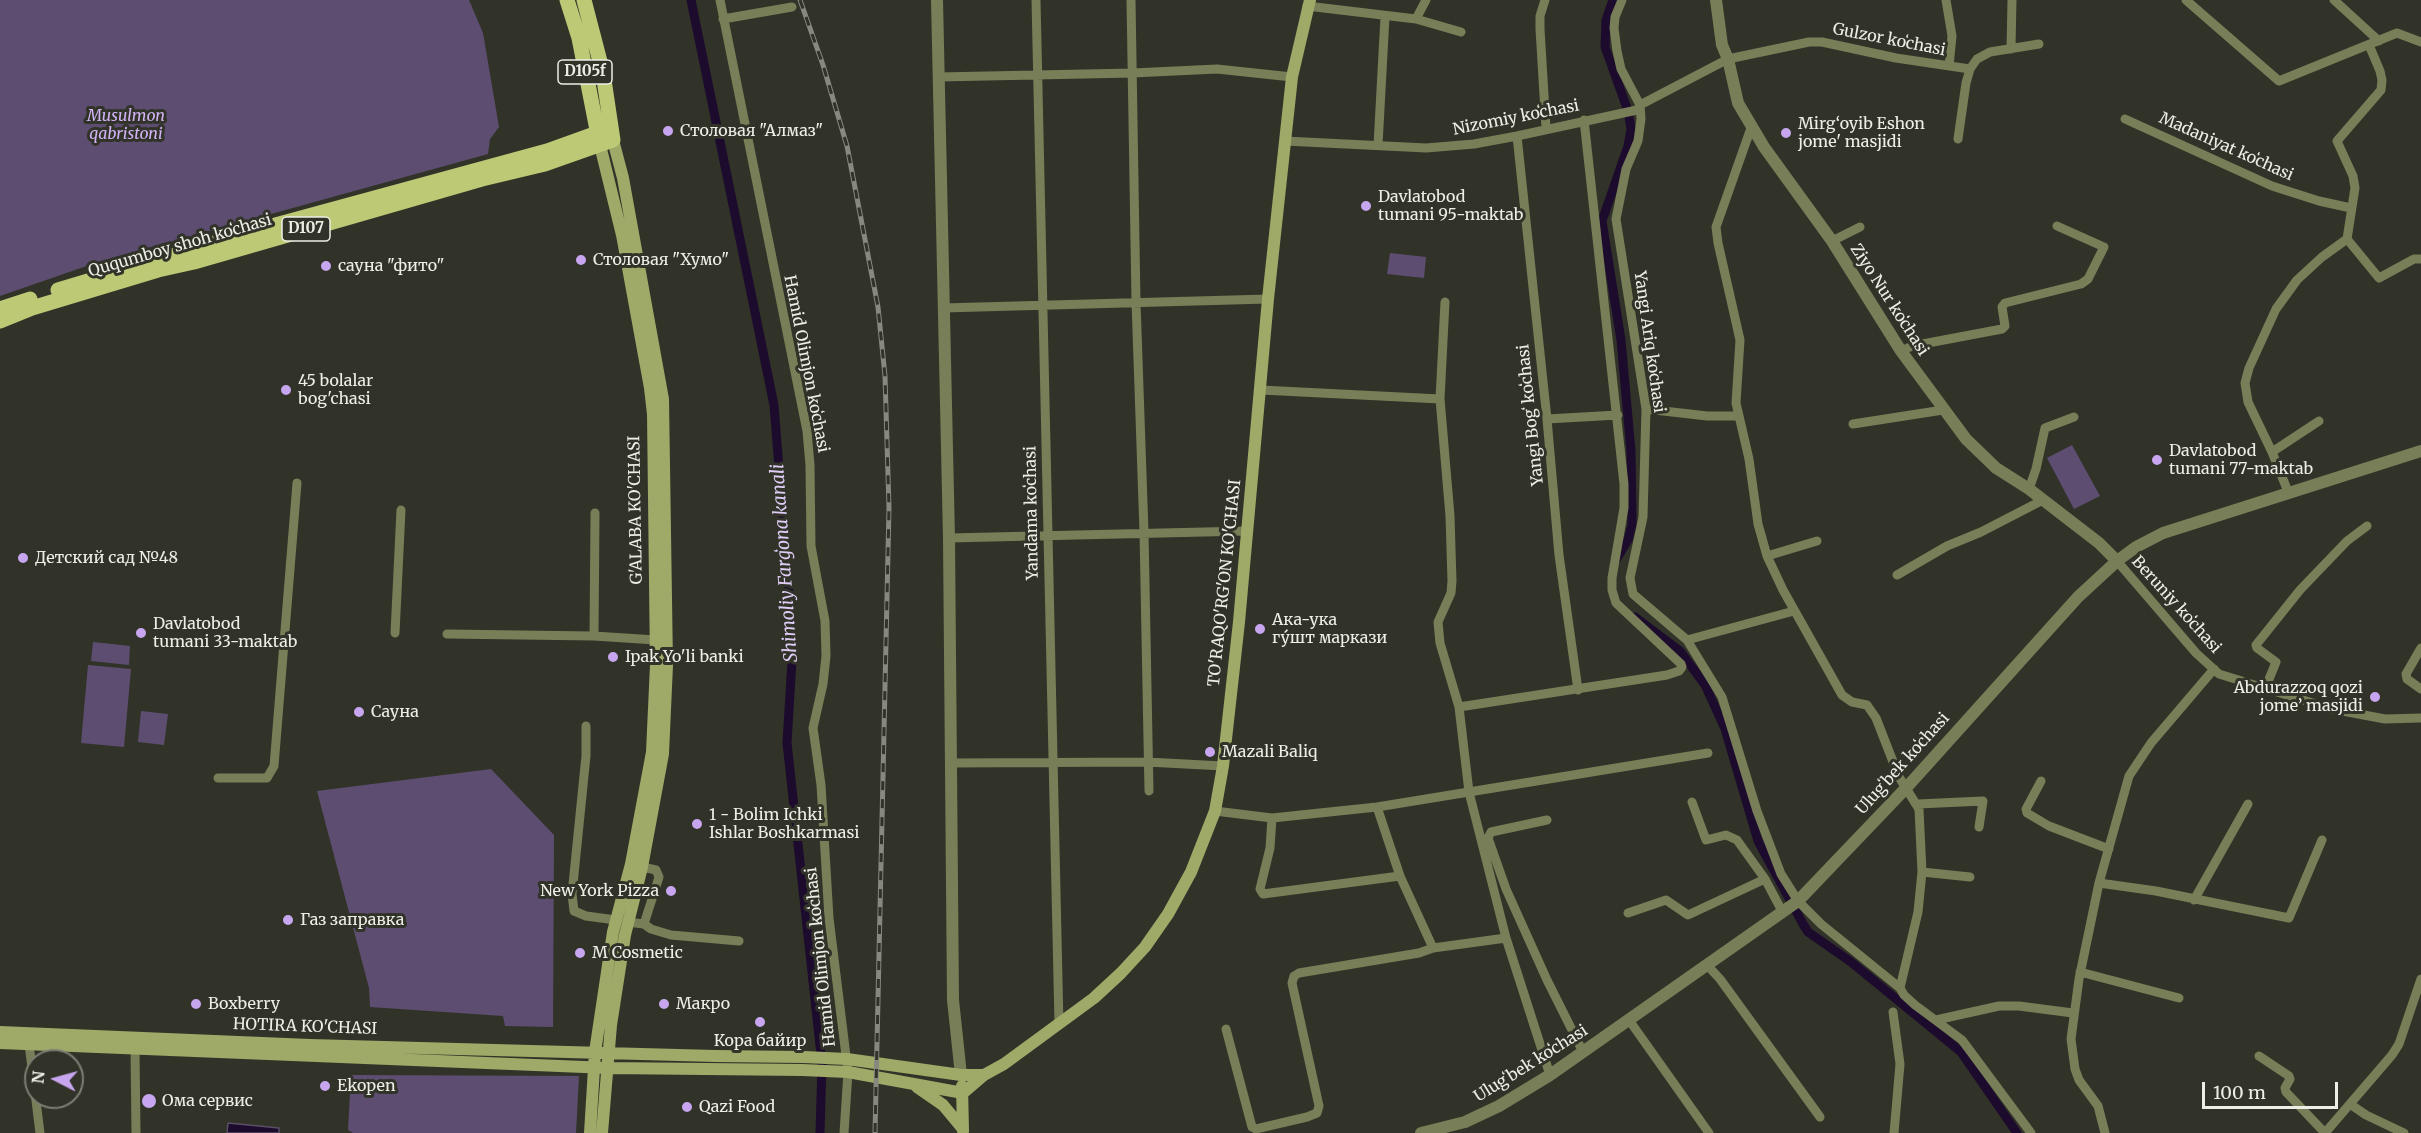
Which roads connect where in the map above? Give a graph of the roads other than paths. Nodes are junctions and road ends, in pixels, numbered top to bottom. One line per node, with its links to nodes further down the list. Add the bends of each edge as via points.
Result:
1 (567, 0): 38 (main road, G'ALABA KO'CHASI / D105f)
2 (584, 0): 38 (main road, G'ALABA KO'CHASI / D105f, via 603,73)
3 (720, 0): 18 (street, Hamid Olimjon koʻchasi)
4 (937, 0): 31 (street)
5 (1036, 0): 30 (street, Yandama koʻchasi)
6 (1131, 0): 29 (street)
7 (1426, 0): 19 (street)
8 (1545, 0): 36 (street, via 1540,29)
9 (1622, 0): 33 (street, via 1615,17 1617,51)
10 (1716, 0): 26 (street, Ziyo Nur koʻchasi, via 1722,45)
11 (1946, 0): 27 (street, via 1952,36)
12 (2012, 0): 25 (street)
13 (2186, 0): 24 (street, via 2279,81)
14 (2334, 0): 21 (street)
15 (1309, 3): 17 (street); 32 (main road, TO'RAQO'RG'ON KO'CHASI)
16 (792, 7): 18 (street)
17 (1385, 17): 19 (street); 42 (street)
18 (723, 19): 156 (street, Hamid Olimjon koʻchasi, via 807,431 811,546 825,621 826,656 813,728 821,785 829,918)
19 (1416, 19): 20 (street)
20 (1461, 32)
21 (2379, 41): 22 (street, via 2397,33); 24 (street)
22 (2421, 42)
23 (2038, 44): 25 (street)
24 (2369, 45): 43 (street, via 2380,71 2381,90 2337,141 2353,176)
25 (2011, 48): 28 (street, via 1983,55)
26 (1728, 59): 27 (street, Gulzor koʻchasi, via 1814,42); 33 (street, Gulzor koʻchasi); 37 (street, Ziyo Nur koʻchasi, via 1738,103)
27 (1948, 66): 28 (street, Gulzor koʻchasi)
28 (1970, 69): 40 (street)
29 (1133, 74): 30 (street); 32 (street, via 1217,69); 50 (street)
30 (1037, 75): 31 (street); 52 (street, Yandama koʻchasi)
31 (938, 77): 53 (street)
32 (1292, 77): 41 (main road, TO'RAQO'RG'ON KO'CHASI)
33 (1638, 108): 35 (street, Nizomiy koʻchasi); 60 (street, Yangi Ariq koʻchasi, via 1638,141 1626,169 1616,219)
34 (2125, 118): 43 (street, Madaniyat koʻchasi, via 2272,186)
35 (1584, 120): 36 (street, Nizomiy koʻchasi); 62 (street)
36 (1546, 128): 39 (street, Nizomiy koʻchasi)
37 (1751, 128): 47 (street, Ziyo Nur koʻchasi); 63 (street, via 1716,227 1740,340 1736,392)
38 (605, 136): 54 (main road, Ququmboy shoh koʻchasi / D107, via 134,266); 55 (main road, Ququmboy shoh koʻchasi / D107, via 545,164 158,270); 56 (main road, G'ALABA KO'CHASI / D105f, via 623,178)
39 (1517, 136): 42 (street, Nizomiy koʻchasi, via 1426,148); 65 (street, Yangi Bogʻ koʻchasi)
40 (1958, 139)
41 (1285, 141): 42 (street, Nizomiy koʻchasi); 49 (main road, TO'RAQO'RG'ON KO'CHASI)
42 (1378, 145)
43 (2351, 208): 46 (street)
44 (2057, 226): 57 (street, via 2104,247 2088,279 2005,303 2002,329)
45 (1860, 227): 47 (street)
46 (2347, 239): 48 (street, via 2379,278); 69 (street, via 2297,280 2276,309 2249,368 2248,402)
47 (1832, 241): 57 (street, Ziyo Nur koʻchasi)
48 (2421, 259)
49 (1268, 299): 50 (street); 58 (main road, TO'RAQO'RG'ON KO'CHASI)
50 (1136, 302): 52 (street); 78 (street)
51 (1444, 302): 59 (street)
52 (1042, 304): 53 (street); 79 (street, Yandama koʻchasi)
53 (943, 308): 80 (street)
54 (0, 309)
55 (0, 321)
56 (645, 326): 89 (main road, G'ALABA KO'CHASI / D105f, via 653,414); 119 (main road, G'ALABA KO'CHASI / D105f, via 663,399 667,665 663,754)
57 (1900, 351): 61 (street, Ziyo Nur koʻchasi)
58 (1261, 390): 59 (street); 77 (main road, TO'RAQO'RG'ON KO'CHASI)
59 (1440, 399): 96 (street, via 1452,581 1438,622 1440,643)
60 (1646, 409): 63 (street); 90 (street, Yangi Ariq koʻchasi, via 1643,517 1630,586 1640,601)
61 (1943, 410): 67 (street); 71 (street, Ziyo Nur koʻchasi, via 1996,468)
62 (1618, 415): 65 (street); 95 (street, via 1624,508 1612,590 1616,603 1682,669)
63 (1739, 416): 82 (street)
64 (2074, 417): 71 (street, via 2045,428)
65 (1547, 419): 95 (street, Yangi Bogʻ koʻchasi, via 1559,555)
66 (2319, 421): 69 (street)
67 (1853, 424)
68 (2421, 451): 72 (street, Ulugʻbek koʻchasi)
69 (2272, 452): 72 (street)
70 (297, 483): 104 (street, via 274,766 267,778)
71 (2029, 489): 73 (street, Ziyo Nur koʻchasi)
72 (2289, 494): 83 (street, Ulugʻbek koʻchasi, via 2163,533)
73 (2043, 500): 83 (street, Ziyo Nur koʻchasi); 84 (street)
74 (401, 510): 86 (street)
75 (595, 513): 88 (street)
76 (2367, 526): 93 (street, via 2300,590 2256,645 2276,662)
77 (1247, 531): 78 (street); 103 (main road, TO'RAQO'RG'ON KO'CHASI)
78 (1144, 532): 79 (street); 100 (street)
79 (1048, 535): 80 (street); 102 (street, Yandama koʻchasi)
80 (949, 538): 101 (street)
81 (1816, 541): 82 (street)
82 (1767, 556): 85 (street)
83 (2117, 561): 92 (street, Beruniy koʻchasi); 106 (street, Ulugʻbek koʻchasi, via 2078,597)
84 (1897, 574)
85 (1794, 611): 90 (street); 106 (street, via 1842,695 1867,705 1876,718 1894,767)
86 (395, 633)
87 (447, 634): 88 (street)
88 (594, 636): 89 (street)
89 (656, 640): 119 (main road, G'ALABA KO'CHASI / D105f, via 652,752)
90 (1687, 640): 126 (street, Yangi Ariq koʻchasi, via 1722,698 1769,842 1781,874)
91 (2421, 648): 94 (street, via 2406,676)
92 (2214, 669): 93 (street, Beruniy koʻchasi); 118 (street, via 2151,743 2129,776)
93 (2265, 689): 97 (street, Beruniy koʻchasi, via 2367,716)
94 (2421, 689)
95 (1578, 690): 96 (street)
96 (1459, 707): 108 (street)
97 (2421, 717)
98 (586, 726): 129 (street, via 572,894 574,911)
99 (1708, 753): 108 (street)
100 (1147, 762): 102 (street); 103 (street); 107 (street)
101 (952, 763): 102 (street); 162 (street, via 953,1000)
102 (1052, 764): 144 (street, Yandama koʻchasi)
103 (1223, 766): 113 (main road, TO'RAQO'RG'ON KO'CHASI)
104 (218, 778)
105 (2041, 781): 118 (street, via 2027,813 2049,826)
106 (1907, 787): 110 (street); 126 (street, Ulugʻbek koʻchasi)
107 (1149, 791)
108 (1468, 792): 112 (street); 131 (street)
109 (1692, 801): 123 (street, via 1706,840 1734,837)
110 (1918, 804): 116 (street, via 1983,801); 120 (street)
111 (2248, 804): 125 (street)
112 (1377, 807): 114 (street); 121 (street)
113 (1215, 812): 114 (street); 144 (main road, TO'RAQO'RG'ON KO'CHASI, via 1191,872 1145,947 1121,974)
114 (1272, 818): 121 (street, via 1270,848 1260,889 1263,894)
115 (1547, 820): 153 (street, via 1491,832 1488,838 1506,889)
116 (1978, 827)
117 (2322, 840): 125 (street, via 2289,918)
118 (2109, 849): 124 (street)
119 (637, 866): 129 (main road, G'ALABA KO'CHASI / D105f); 130 (street, via 659,874)
120 (1923, 872): 122 (street); 137 (street)
121 (1400, 876): 133 (street)
122 (1970, 877)
123 (1765, 879): 127 (street, via 1688,915 1666,900); 128 (street)
124 (2099, 883): 125 (street); 135 (street)
125 (2194, 900)
126 (1798, 901): 128 (street, Ulugʻbek koʻchasi); 137 (street, Yangi Ariq koʻchasi)
127 (1628, 913)
128 (1783, 913): 134 (street, Ulugʻbek koʻchasi)
129 (622, 921): 130 (street); 143 (main road, G'ALABA KO'CHASI / D105f)
130 (644, 924): 132 (street, via 671,935)
131 (1506, 938): 133 (street); 161 (street)
132 (739, 941)
133 (1433, 948): 145 (street, via 1294,976 1292,983 1319,1106 1317,1113 1307,1117 1252,1127)
134 (1707, 965): 141 (street, Ulugʻbek koʻchasi); 166 (street)
135 (2080, 972): 138 (street); 140 (street)
136 (2420, 986): 165 (street, via 2399,1044)
137 (1900, 988): 142 (street, Yangi Ariq koʻchasi)
138 (2179, 998)
139 (1893, 1012): 176 (street, via 1900,1064)
140 (2073, 1013): 142 (street, via 1999,1006); 178 (street, via 2074,1069 2098,1106)
141 (1629, 1020): 153 (street, Ulugʻbek koʻchasi); 175 (street)
142 (1936, 1020): 177 (street, Yangi Ariq koʻchasi, via 1962,1040)
143 (605, 1024): 151 (main road, D105f); 152 (main road, D105f)
144 (1059, 1024): 160 (main road, TO'RAQO'RG'ON KO'CHASI)
145 (1226, 1029)
146 (0, 1032): 147 (main road, HOTIRA KO'CHASI)
147 (115, 1042): 149 (main road, HOTIRA KO'CHASI); 150 (main road, HOTIRA KO'CHASI); 151 (main road, HOTIRA KO'CHASI)
148 (0, 1043): 149 (main road, HOTIRA KO'CHASI)
149 (29, 1044): 169 (street)
150 (135, 1049): 157 (main road, HOTIRA KO'CHASI); 170 (street)
151 (595, 1052): 152 (main road, HOTIRA KO'CHASI); 157 (main road, D105f)
152 (609, 1053): 155 (main road, HOTIRA KO'CHASI); 158 (main road, D105f)
153 (1583, 1053): 161 (street, Ulugʻbek koʻchasi)
154 (2259, 1056): 179 (street, via 2289,1076 2286,1092)
155 (804, 1057): 156 (main road, TO'RAQO'RG'ON KO'CHASI)
156 (847, 1059): 159 (street, Hamid Olimjon koʻchasi); 162 (main road, TO'RAQO'RG'ON KO'CHASI)
157 (595, 1067): 158 (main road, HOTIRA KO'CHASI); 171 (main road, D105f)
158 (608, 1068): 159 (main road, HOTIRA KO'CHASI); 172 (main road, D105f)
159 (848, 1072): 163 (main road, HOTIRA KO'CHASI); 173 (street, Hamid Olimjon koʻchasi)
160 (984, 1075): 162 (main road, TO'RAQO'RG'ON KO'CHASI); 164 (main road, TO'RAQO'RG'ON KO'CHASI)
161 (1550, 1075): 167 (street, Ulugʻbek koʻchasi)
162 (961, 1076): 164 (main road)
163 (911, 1083): 164 (main road, HOTIRA KO'CHASI); 168 (main road, via 943,1105)
164 (963, 1093): 168 (main road)
165 (2350, 1104): 179 (street); 180 (street)
166 (1820, 1117)
167 (1467, 1127): 174 (street, Ulugʻbek koʻchasi)
168 (963, 1131)
169 (40, 1133)
170 (136, 1133)
171 (590, 1133)
172 (602, 1133)
173 (844, 1133)
174 (1420, 1133)
175 (1709, 1133)
176 (1894, 1133)
177 (2031, 1133)
178 (2105, 1133)
179 (2325, 1133)
180 (2404, 1133)

